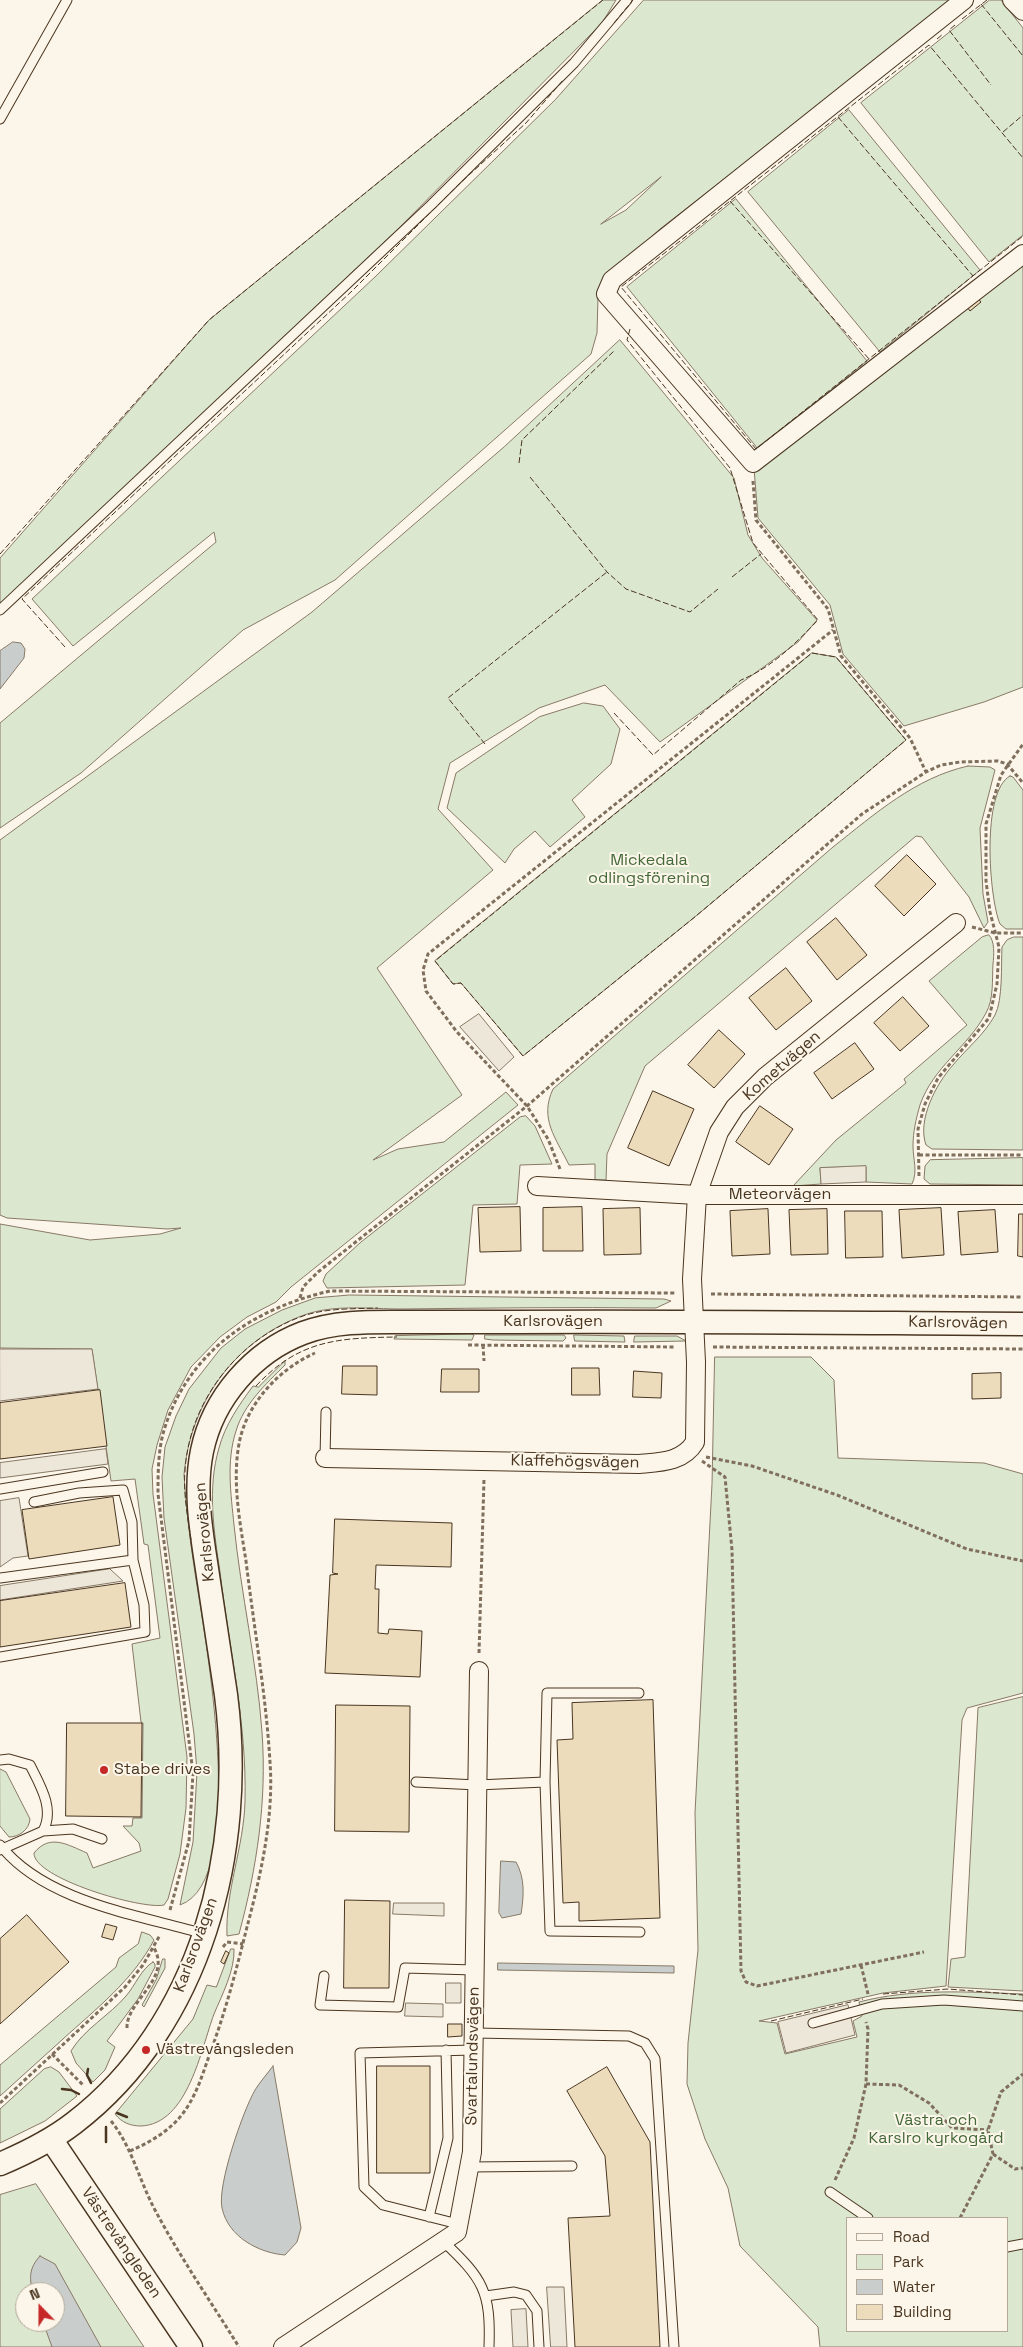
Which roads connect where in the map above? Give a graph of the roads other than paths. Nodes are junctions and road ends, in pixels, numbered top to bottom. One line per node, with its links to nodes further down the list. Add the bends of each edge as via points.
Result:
1 (67, 0): 6 (lane)
2 (627, 0): 8 (lane, via 574,64 431,205)
3 (964, 0): 7 (street, via 612,280 606,294 753,463)
4 (1012, 0): 5 (street)
5 (1023, 11)
6 (0, 119)
7 (1023, 254)
8 (0, 610)
9 (956, 923): 11 (street, Kometvägen, via 765,1077 735,1107 719,1132)
10 (537, 1186): 11 (street, Meteorvägen)
11 (697, 1195): 12 (street, Meteorvägen); 13 (street, Kometvägen)
12 (1023, 1195)
13 (694, 1321): 14 (street, Karlsrovägen); 16 (street, Klaffehögsvägen, via 695,1442 689,1452 669,1462); 33 (street, Karlsrovägen, via 335,1325 314,1329 282,1343 260,1357 229,1390 209,1427 199,1474 200,1524 226,1698 231,1754 231,1800 223,1866)
14 (1023, 1324)
15 (326, 1412): 16 (lane)
16 (326, 1458)
17 (103, 1472): 18 (lane)
18 (0, 1489)
19 (34, 1502): 20 (lane, via 79,1493 124,1490 132,1522)
20 (133, 1560): 21 (lane); 22 (lane, via 144,1604 146,1632)
21 (0, 1578)
22 (0, 1657)
23 (479, 1671): 28 (street, Svartalundsvägen)
24 (639, 1693): 27 (lane, via 547,1693)
25 (0, 1760): 29 (lane, via 30,1765 42,1788 48,1810)
26 (416, 1782): 28 (lane)
27 (545, 1782): 28 (lane); 32 (lane, via 550,1931)
28 (477, 1784): 34 (street, Svartalundsvägen)
29 (43, 1832): 30 (lane, via 73,1829); 31 (lane)
30 (102, 1839)
31 (1, 1848): 33 (lane, via 43,1883 78,1899)
32 (640, 1932)
33 (204, 1934): 40 (street, Karlsrovägen, via 176,2000 146,2050 101,2100)
34 (474, 1970): 35 (lane, via 405,1968 398,2007 320,2004); 38 (street, Svartalundsvägen)
35 (324, 1976)
36 (1023, 2006): 37 (lane, via 944,2000 882,2004)
37 (813, 2023)
38 (474, 2041): 39 (lane); 43 (street, Svartalundsvägen); 56 (lane, via 629,2036 645,2043 655,2059)
39 (446, 2050): 45 (lane, via 448,2138); 45 (lane, via 360,2053 364,2187 383,2205)
40 (51, 2139): 41 (street, Karlsrovägen); 52 (street, Västrevångleden)
41 (0, 2164)
42 (572, 2166): 43 (lane)
43 (469, 2167): 47 (street, Svartalundsvägen)
44 (830, 2192): 46 (lane)
45 (429, 2217): 47 (lane)
46 (867, 2217)
47 (458, 2224): 48 (street, via 457,2232)
48 (443, 2241): 51 (lane, via 468,2265 481,2282); 53 (street)
49 (1023, 2244): 50 (lane)
50 (1008, 2247)
51 (486, 2296): 54 (lane); 55 (lane, via 514,2292 526,2295 537,2311)
52 (191, 2347)
53 (283, 2347)
54 (489, 2347)
55 (539, 2347)
56 (674, 2347)

